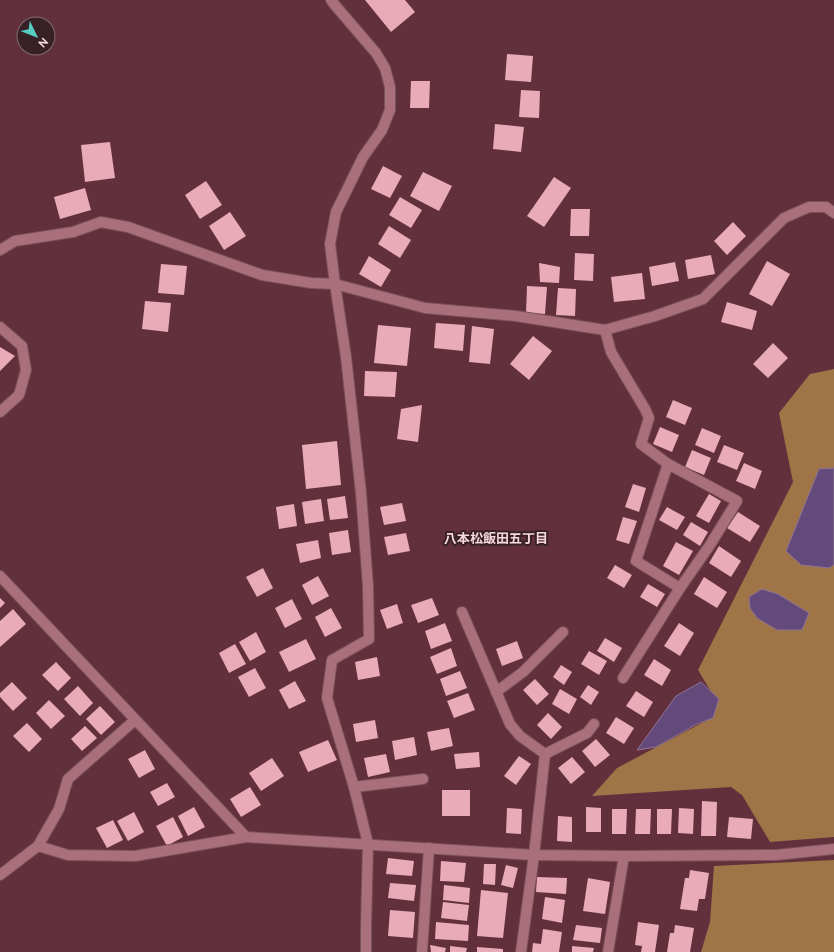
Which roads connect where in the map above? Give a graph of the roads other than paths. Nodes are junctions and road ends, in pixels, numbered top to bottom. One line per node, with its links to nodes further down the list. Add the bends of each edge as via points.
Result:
1 (331, 0): 4 (street, via 376,53 385,68 390,87 390,110 382,130 362,157 336,212 330,244)
2 (834, 214): 6 (street, via 826,207 809,207 784,218 703,299)
3 (0, 250): 4 (street, via 15,241 73,232 101,222 128,227 262,275)
4 (335, 284): 6 (street, via 425,308 516,316); 19 (street, via 361,493 369,639 332,660 327,698)
5 (0, 327): 7 (street, via 22,346 26,370 19,395)
6 (605, 330): 8 (street, via 611,352 649,418 641,444)
7 (0, 412)
8 (668, 464): 10 (street, via 636,561); 10 (street, via 736,501)
9 (0, 576): 15 (street)
10 (680, 588): 13 (street)
11 (462, 612): 14 (street)
12 (563, 632): 14 (street, via 523,672)
13 (623, 678)
14 (496, 692): 17 (street, via 510,724 520,736)
15 (135, 720): 20 (street); 22 (street, via 68,779 59,809)
16 (594, 724): 17 (street, via 587,733)
17 (545, 754): 25 (street)
18 (423, 779): 19 (street)
19 (354, 787): 21 (street)
20 (246, 837): 21 (street); 22 (street, via 135,856 68,855)
21 (368, 844): 23 (street); 28 (street)
22 (38, 846): 27 (street)
23 (429, 848): 25 (street); 29 (street)
24 (834, 849): 26 (street, via 776,855)
25 (534, 855): 26 (street); 30 (street)
26 (624, 856): 31 (street)
27 (0, 874)
28 (366, 952)
29 (422, 952)
30 (521, 952)
31 (608, 952)

